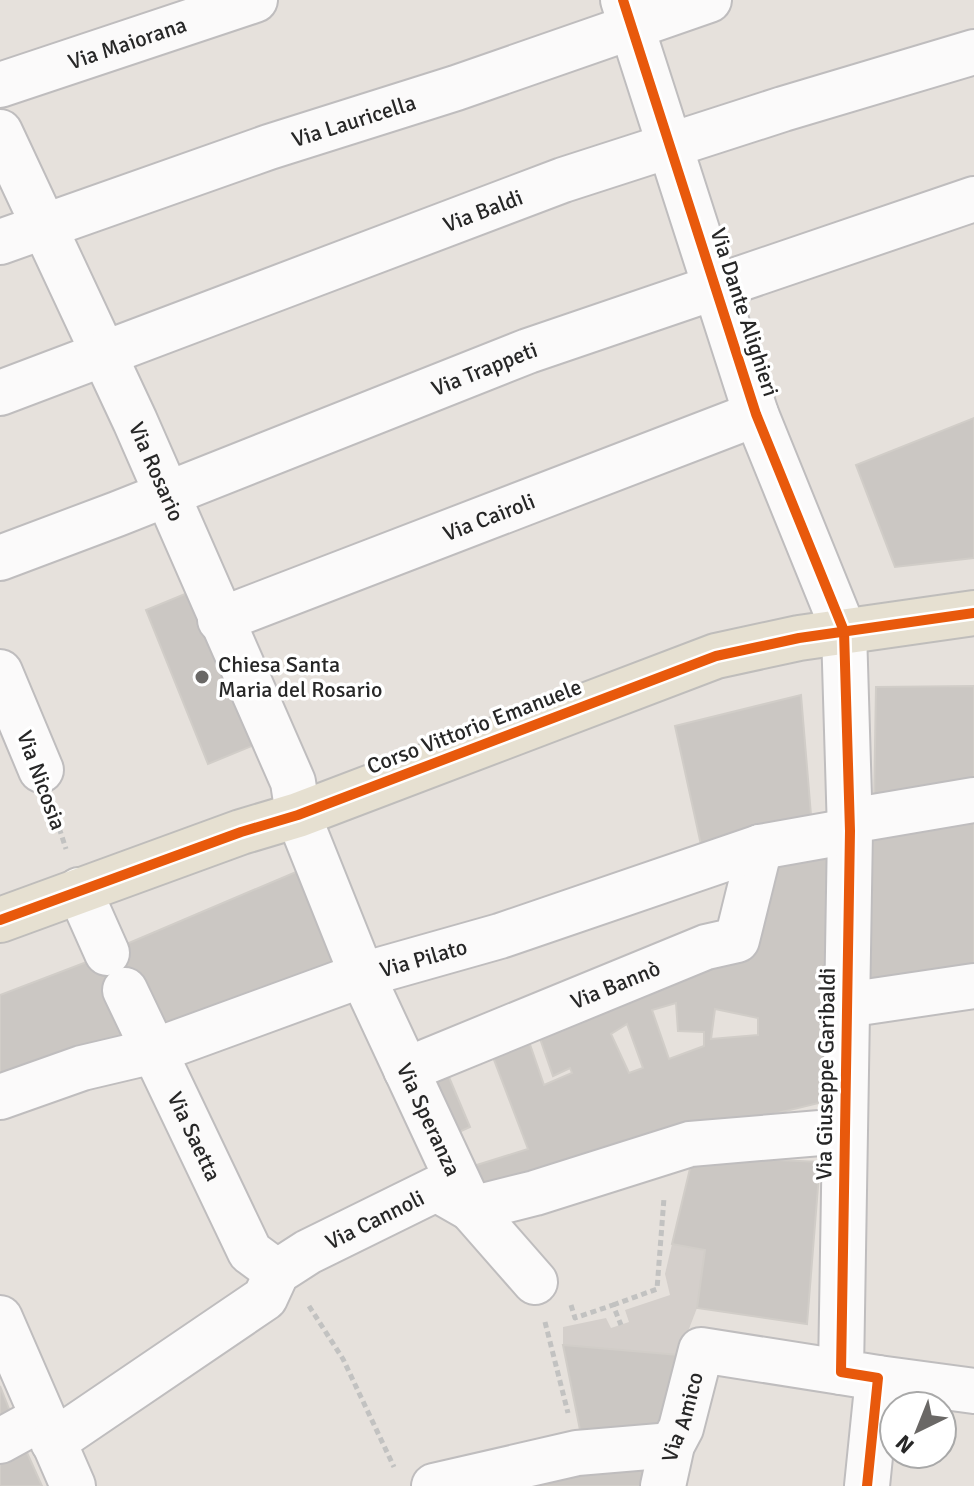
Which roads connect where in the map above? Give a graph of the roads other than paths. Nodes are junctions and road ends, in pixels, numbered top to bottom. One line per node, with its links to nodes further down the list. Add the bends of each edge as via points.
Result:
1 (255, 0): 5 (street, Via Maiorana)
2 (709, 0): 3 (street, Via Lauricella)
3 (627, 13): 7 (street, Via Dante Alighieri); 9 (street, Via Lauricella, via 456,88)
4 (974, 52): 7 (street, Via Baldi)
5 (0, 85)
6 (0, 132): 9 (street, Via Rosario)
7 (671, 145): 11 (street, Via Dante Alighieri); 12 (street, Via Baldi, via 533,191)
8 (974, 199): 11 (street, Via Trappeti)
9 (43, 227): 10 (street, Via Lauricella); 12 (street, Via Rosario)
10 (0, 242)
11 (717, 287): 14 (street, Via Dante Alighieri); 15 (street, Via Trappeti, via 528,351)
12 (103, 353): 13 (street, Via Baldi); 15 (street, Via Rosario)
13 (0, 393)
14 (756, 414): 18 (street, Via Cairoli); 19 (street, Via Dante Alighieri)
15 (166, 494): 16 (street, Via Trappeti); 18 (street, Via Rosario)
16 (0, 558)
17 (974, 613): 19 (main road, Corso Vittorio Emanuele)
18 (220, 620): 23 (street, Via Rosario, via 293,782)
19 (844, 631): 23 (main road, Corso Vittorio Emanuele, via 716,656); 24 (street, Via Giuseppe Garibaldi)
20 (0, 672): 21 (street, Via Nicosia)
21 (41, 770)
22 (974, 800): 24 (street, Via Pilato)
23 (298, 815): 26 (main road, Corso Vittorio Emanuele); 28 (street, Via Speranza)
24 (850, 826): 25 (street, Via Pilato); 30 (street, Via Giuseppe Garibaldi)
25 (760, 847): 28 (street, Via Pilato, via 500,936); 32 (street, Via Bannò, via 737,940 706,947)
26 (79, 890): 27 (main road, Corso Vittorio Emanuele); 31 (street, Via Saetta)
27 (0, 920)
28 (362, 975): 31 (street, Via Pilato); 32 (street, Via Speranza)
29 (974, 986): 30 (street)
30 (846, 1005): 34 (street, Via Giuseppe Garibaldi)
31 (154, 1051): 33 (street, Via Pilato, via 82,1068); 36 (street, Via Saetta, via 250,1252)
32 (406, 1070): 35 (street, Via Speranza)
33 (0, 1097)
34 (844, 1131): 35 (street, via 690,1144); 39 (street, Via Giuseppe Garibaldi)
35 (471, 1209): 36 (street, Via Cannoli, via 436,1189); 37 (street, Via Speranza)
36 (277, 1272): 41 (street, Via Cannoli, via 265,1298)
37 (535, 1282)
38 (0, 1318): 41 (street)
39 (859, 1375): 40 (street); 43 (street, Via Amico, via 701,1350); 46 (street, Via Giuseppe Garibaldi)
40 (974, 1391)
41 (48, 1430): 42 (street, Via Cannoli); 45 (street)
42 (0, 1441)
43 (667, 1466): 44 (street, via 577,1453)
44 (415, 1479)
45 (73, 1486)
46 (867, 1486)

